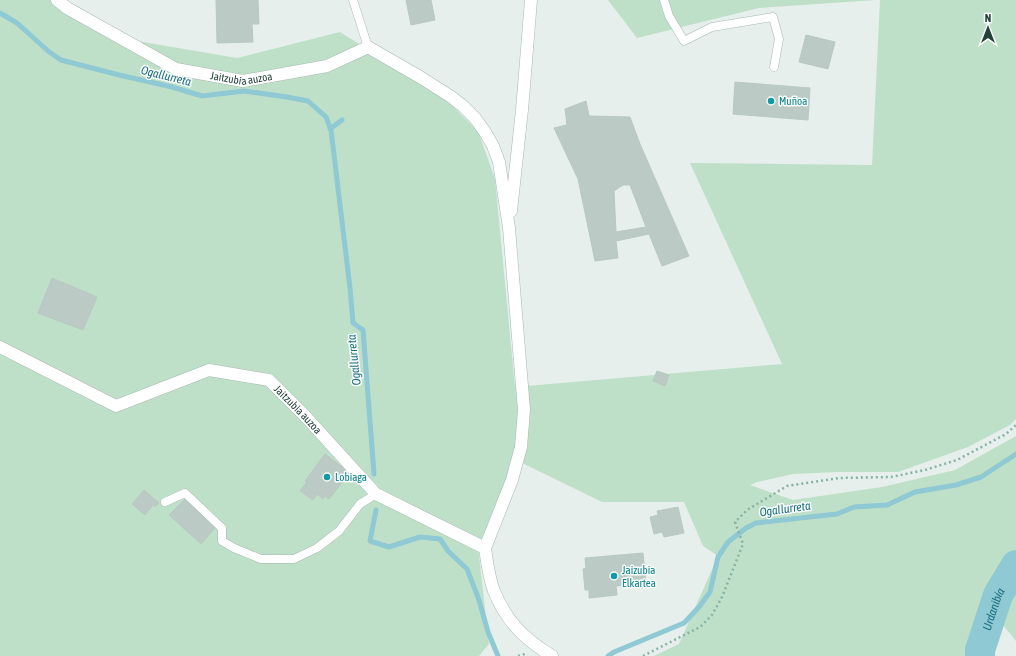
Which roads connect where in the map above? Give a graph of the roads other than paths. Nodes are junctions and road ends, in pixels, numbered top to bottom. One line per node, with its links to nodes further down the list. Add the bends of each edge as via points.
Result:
1 (57, 0): 5 (street, Jaitzubia auzoa, via 176,69 243,81 327,66)
2 (353, 0): 5 (lane)
3 (531, 0): 7 (street)
4 (664, 0): 6 (lane, via 669,16 684,41 712,28 773,17 779,39)
5 (368, 47): 7 (street, via 420,76 450,96 475,118 499,162)
6 (774, 67)
7 (509, 228): 11 (street, via 524,410 521,447 512,480)
8 (0, 347): 9 (street, Jaitzubia auzoa, via 116,406 209,370 269,380)
9 (376, 494): 10 (lane, via 360,504 339,531 317,548 294,559 261,559 222,541 222,528 185,492); 11 (street, Jaitzubia auzoa)
10 (165, 502)
11 (485, 548): 12 (street, via 493,590 506,615 526,639)
12 (551, 656)

